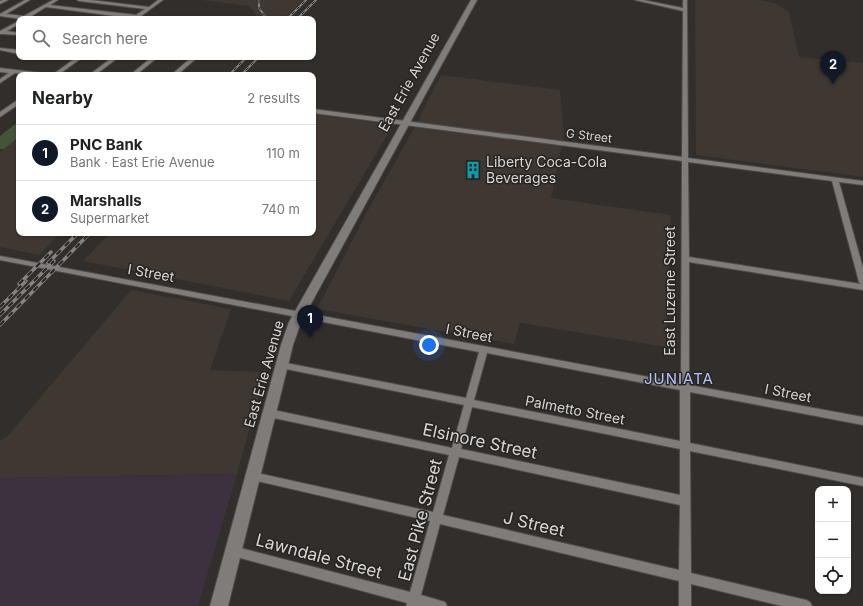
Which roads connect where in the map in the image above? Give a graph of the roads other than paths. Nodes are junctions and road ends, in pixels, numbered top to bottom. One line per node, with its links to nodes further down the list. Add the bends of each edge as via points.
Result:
1 (6, 0): 9 (street)
2 (28, 0): 13 (street)
3 (56, 0): 10 (street)
4 (79, 0): 11 (street)
5 (161, 0): 11 (street)
6 (474, 0): 40 (main road, East Erie Avenue)
7 (637, 0): 12 (street)
8 (685, 0): 12 (street, East Luzerne Street)
9 (0, 3)
10 (45, 6): 14 (street); 15 (street)
11 (150, 8): 16 (street)
12 (684, 10): 41 (street, East Luzerne Street)
13 (1, 15): 17 (street)
14 (28, 16)
15 (121, 16)
16 (139, 16)
17 (16, 17)
18 (16, 24): 19 (street)
19 (1, 32): 20 (street)
20 (16, 34)
21 (0, 49): 22 (street)
22 (16, 52)
23 (76, 60): 30 (street)
24 (112, 60): 31 (street)
25 (151, 60): 32 (street)
26 (192, 60): 33 (street)
27 (0, 70): 28 (street)
28 (13, 72): 29 (street); 34 (street)
29 (16, 72)
30 (59, 72)
31 (96, 72)
32 (137, 72)
33 (178, 72)
34 (0, 80)
35 (16, 103): 36 (street)
36 (8, 109): 37 (street); 39 (street)
37 (16, 110)
38 (316, 111): 40 (street, G Street)
39 (0, 115)
40 (405, 123): 41 (street, G Street); 48 (main road, East Erie Avenue)
41 (684, 159): 42 (street, G Street); 45 (street, East Luzerne Street)
42 (835, 179): 43 (street, G Street); 46 (street)
43 (863, 183)
44 (0, 258): 48 (street, I Street)
45 (684, 260): 47 (street); 51 (street, East Luzerne Street)
46 (863, 282)
47 (863, 287)
48 (298, 314): 49 (street, I Street); 50 (main road, East Erie Avenue)
49 (484, 349): 51 (street, I Street); 52 (street, East Pike Street)
50 (281, 365): 52 (street, Palmetto Street); 53 (main road, East Erie Avenue)
51 (685, 386): 54 (street, I Street); 55 (street, East Luzerne Street)
52 (469, 403): 55 (street, Palmetto Street); 56 (street, East Pike Street)
53 (269, 412): 56 (street, Elsinore Street); 57 (main road, East Erie Avenue)
54 (863, 421)
55 (684, 445): 58 (street, Palmetto Street); 59 (street, East Luzerne Street)
56 (455, 452): 59 (street, Elsinore Street); 60 (street, East Pike Street)
57 (253, 476): 60 (street, J Street); 61 (main road, East Erie Avenue)
58 (863, 482)
59 (684, 501): 62 (street, East Luzerne Street)
60 (437, 518): 62 (street, J Street); 63 (street, East Pike Street)
61 (233, 551): 63 (street, Lawndale Street); 64 (main road, East Erie Avenue)
62 (685, 577): 66 (street, East Luzerne Street); 67 (street, J Street)
63 (413, 603): 65 (street, Lawndale Street)
64 (219, 606)
65 (441, 606)
66 (685, 606)
67 (806, 606)

